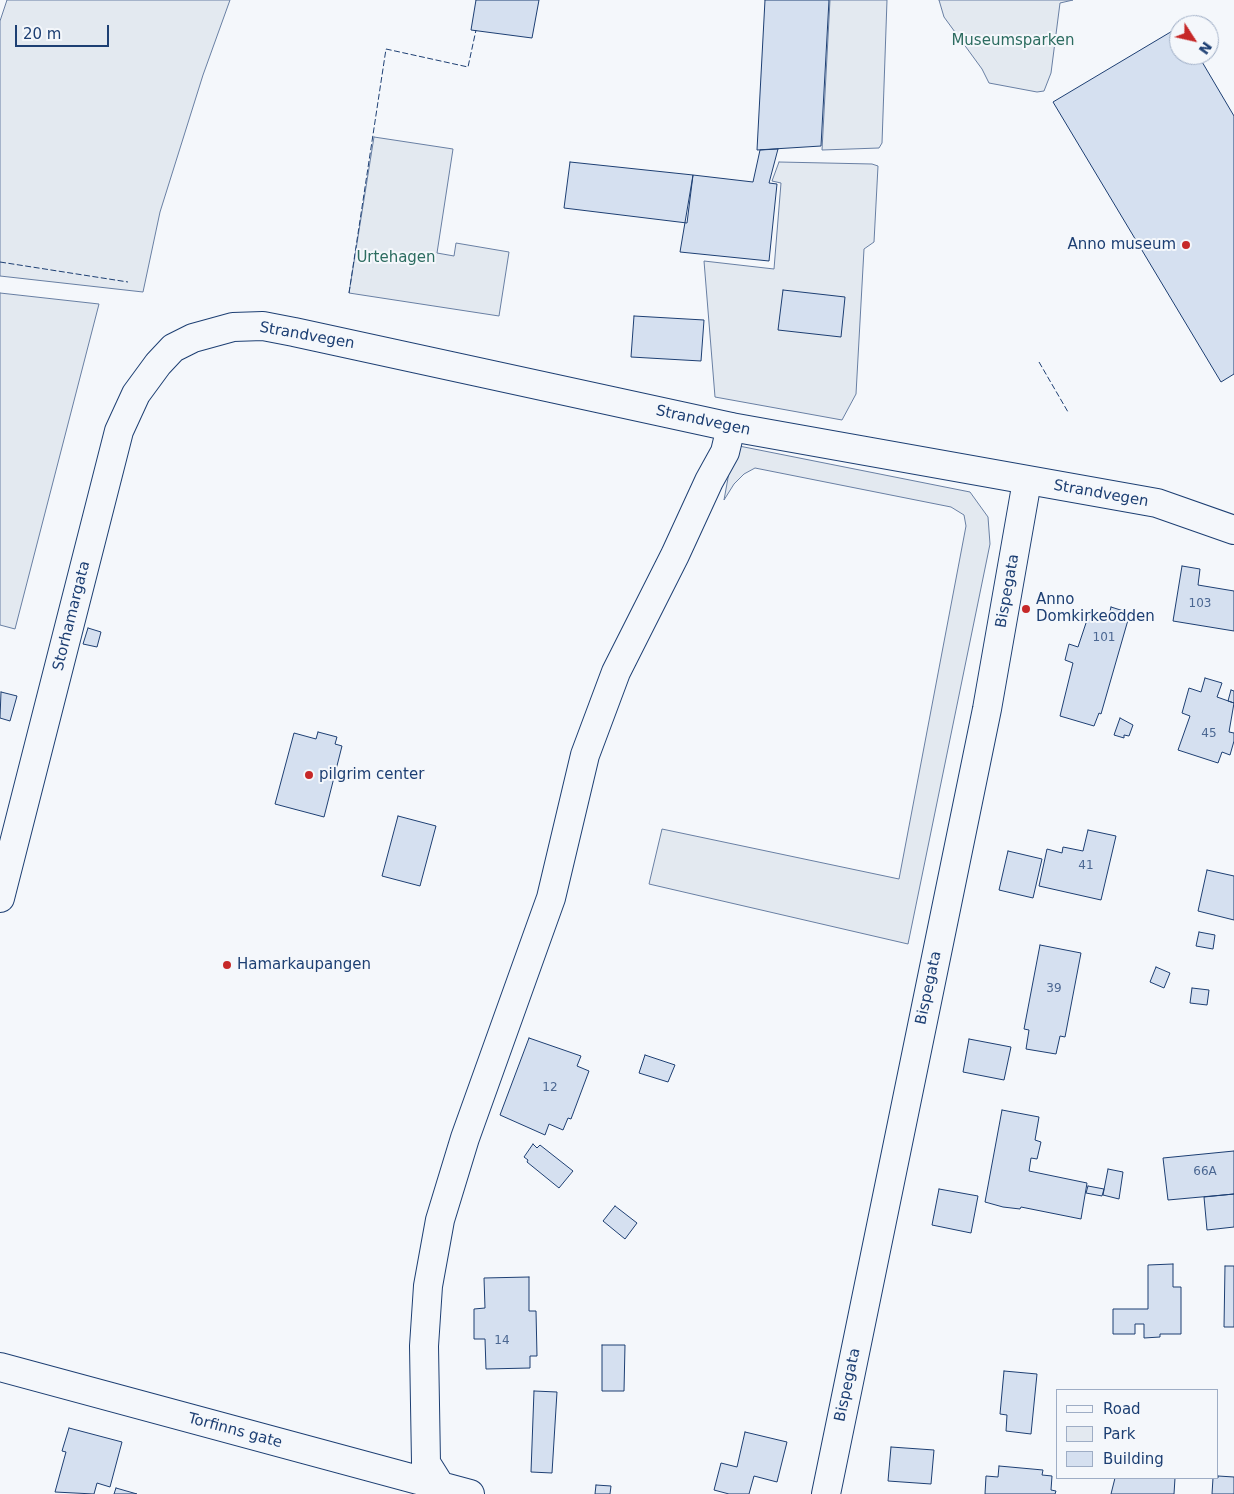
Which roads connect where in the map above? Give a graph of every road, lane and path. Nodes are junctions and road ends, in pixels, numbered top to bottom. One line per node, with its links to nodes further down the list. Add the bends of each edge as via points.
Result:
1 (173, 348): 2 (street, Strandvegen, via 193,338 233,327 264,326); 5 (street, Storhamargata, via 136,394 119,431)
2 (731, 427): 3 (street, Strandvegen); 7 (street, via 725,452 616,672 585,755 551,898 465,1138 440,1220 428,1286 424,1381 426,1463)
3 (1027, 481): 4 (street, Strandvegen, via 1157,503); 9 (street, Bispegata, via 986,708)
4 (1234, 530)
5 (0, 898)
6 (0, 1367): 7 (street, Torfinns gate)
7 (441, 1490): 8 (street, Torfinns gate)
8 (470, 1494)
9 (826, 1494)

